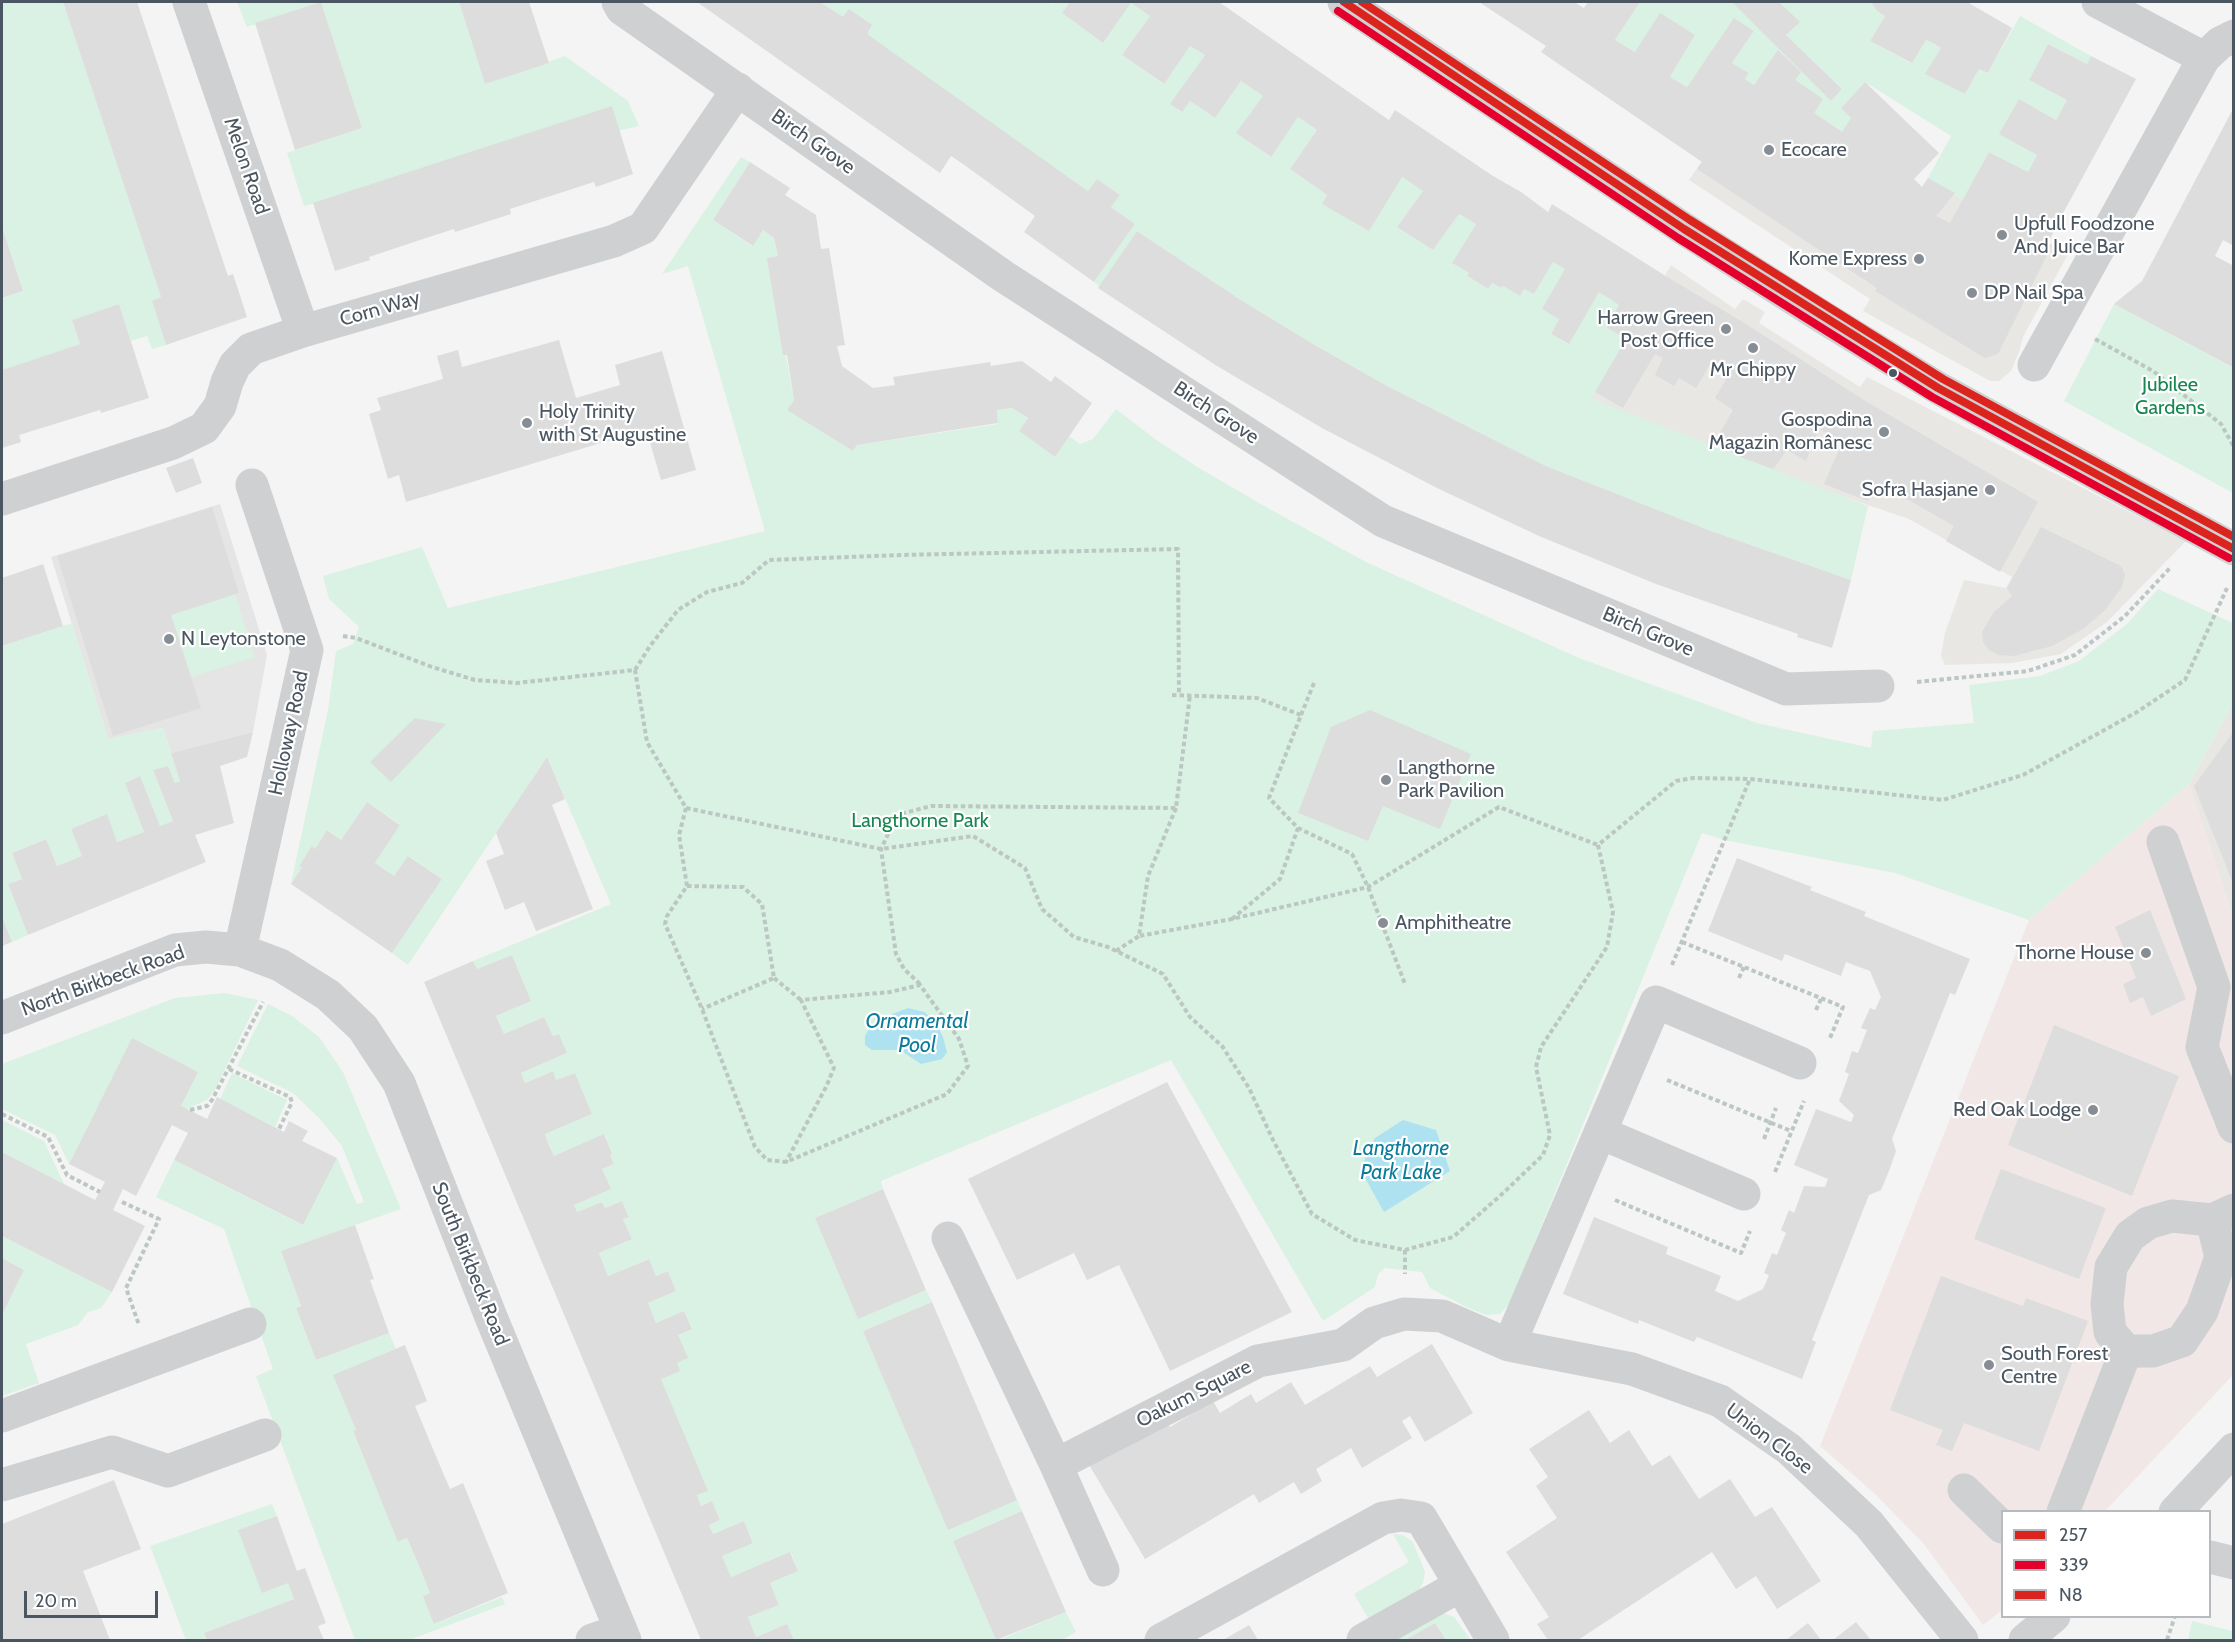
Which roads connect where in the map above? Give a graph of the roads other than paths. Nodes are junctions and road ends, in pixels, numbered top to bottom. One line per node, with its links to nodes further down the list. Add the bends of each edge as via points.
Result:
1 (189, 2): 8 (street, Melon Road)
2 (618, 2): 7 (street, Birch Grove, via 622,9)
3 (1344, 2): 12 (street, via 1821,316)
4 (2098, 2): 6 (street)
5 (2234, 36): 6 (street)
6 (2204, 58): 9 (street)
7 (738, 89): 8 (street, Corn Way, via 643,228 614,241); 13 (street, Birch Grove, via 1003,276 1383,521 1786,689)
8 (303, 331): 11 (street, Corn Way, via 251,349 235,364 220,406 204,428 173,443)
9 (2034, 365)
10 (252, 484): 15 (street, Holloway Road, via 307,650)
11 (2, 499)
12 (2232, 564)
13 (1878, 686)
14 (2163, 842): 18 (street, via 2214,987 2202,1047)
15 (240, 950): 16 (street, North Birkbeck Road, via 206,946 175,950); 41 (street, South Birkbeck Road, via 280,965 328,995 363,1028 399,1083)
16 (2, 1018)
17 (1813, 1056): 19 (street, via 1656,1002)
18 (2234, 1127)
19 (1601, 1133): 20 (street); 25 (street)
20 (1756, 1200)
21 (2223, 1215): 26 (street, via 2221,1257 2202,1311 2182,1341 2153,1351); 26 (street, via 2172,1216 2148,1223 2130,1236 2111,1267 2107,1304 2110,1332)
22 (948, 1238): 30 (street)
23 (1404, 1314): 25 (street, Union Close, via 1442,1316); 30 (street, Oakum Square, via 1374,1323 1343,1345 1258,1361)
24 (250, 1324): 27 (street)
25 (1509, 1345): 45 (street, Union Close, via 1632,1369 1720,1401 1789,1449 1869,1524)
26 (2126, 1351): 33 (street)
27 (2, 1416)
28 (265, 1435): 31 (street, via 168,1472 112,1452)
29 (2234, 1449): 34 (street)
30 (1056, 1465): 38 (street)
31 (2, 1485)
32 (1964, 1490): 35 (street)
33 (2064, 1510)
34 (2177, 1510)
35 (2001, 1526)
36 (2211, 1557): 37 (street)
37 (2234, 1563)
38 (1103, 1570)
39 (1461, 1585): 42 (street, via 1421,1518 1383,1518); 43 (street); 44 (street)
40 (2053, 1618): 46 (street)
41 (613, 1637)
42 (1161, 1641)
43 (1363, 1641)
44 (1493, 1641)
45 (1962, 1641)
46 (2025, 1641)

